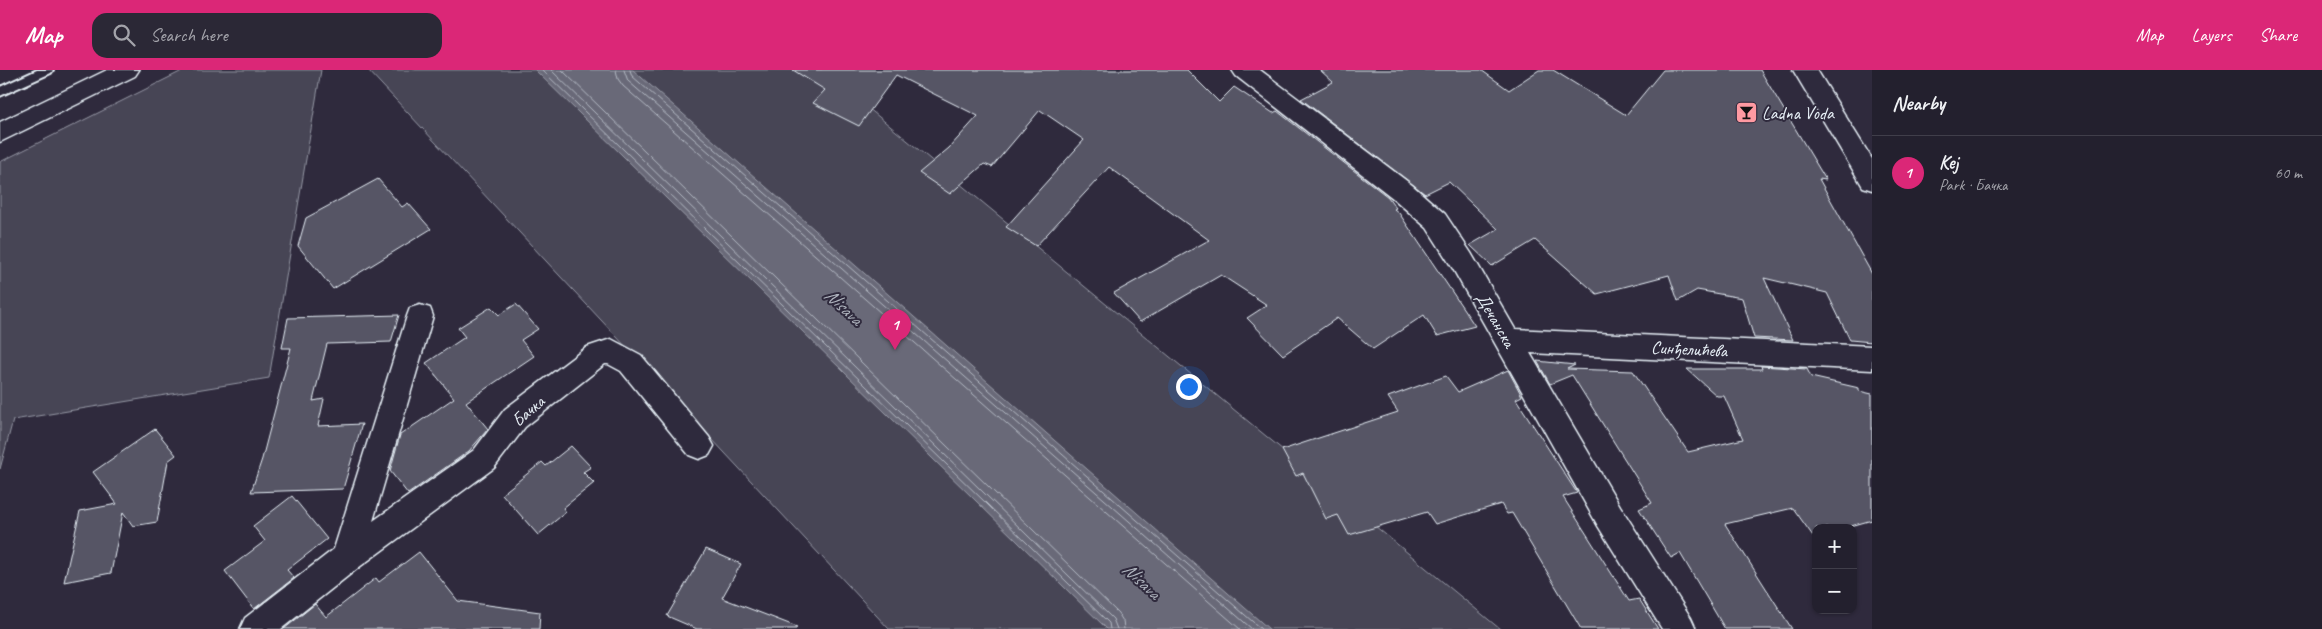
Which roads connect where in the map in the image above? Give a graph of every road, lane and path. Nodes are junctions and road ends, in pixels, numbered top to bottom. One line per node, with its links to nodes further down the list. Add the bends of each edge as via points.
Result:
1 (47, 70): 5 (lane)
2 (127, 70): 6 (street)
3 (1244, 70): 9 (street, Дечанска, via 1436,221)
4 (1805, 70): 7 (street)
5 (0, 92)
6 (0, 133)
7 (1872, 180)
8 (420, 316): 12 (street)
9 (1507, 340): 10 (street, Синђелићева); 14 (street, Дечанска, via 1609,516)
10 (1872, 358)
11 (699, 446): 12 (street, Бачка, via 631,363 611,351 596,355 515,418 484,459)
12 (348, 558): 13 (street, Бачка)
13 (256, 629)
14 (1680, 629)

